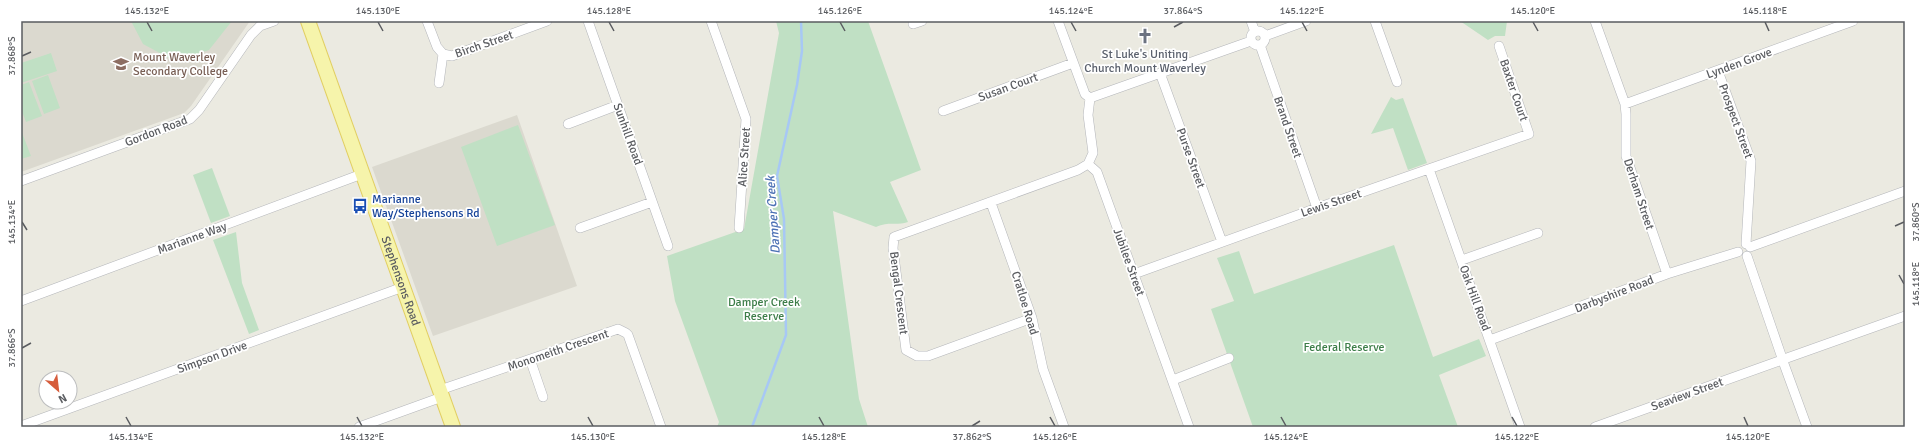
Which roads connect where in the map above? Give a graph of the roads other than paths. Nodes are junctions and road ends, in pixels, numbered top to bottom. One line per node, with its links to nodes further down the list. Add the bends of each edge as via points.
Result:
1 (274, 21): 35 (street, Gordon Road, via 260,26 251,35 190,119)
2 (308, 21): 34 (main road, Stephensons Road)
3 (427, 21): 20 (street, via 437,47)
4 (547, 21): 20 (street, Birch Street, via 452,56)
5 (588, 21): 28 (street, Sunhill Road)
6 (711, 21): 41 (street, Alice Street, via 746,119)
7 (922, 21): 14 (street)
8 (1058, 21): 21 (street)
9 (1251, 21): 15 (street)
10 (1306, 21): 16 (street)
11 (1375, 21): 24 (street)
12 (1595, 21): 27 (street, Derham Street)
13 (1853, 21): 22 (street, Lynden Grove)
14 (913, 24)
15 (1255, 32): 16 (street, via 1262,32); 17 (street, via 1251,35)
16 (1265, 36): 18 (street, via 1264,42)
17 (1251, 41): 18 (street, via 1254,45); 23 (street)
18 (1260, 45): 39 (street, Brand Street)
19 (1498, 46): 31 (street, Baxter Court)
20 (443, 54): 25 (street)
21 (1073, 63): 26 (street, via 1085,94); 29 (street, Susan Court)
22 (1718, 71): 27 (street, Lynden Grove); 44 (street, Prospect Street, via 1751,161)
23 (1160, 73): 26 (street); 43 (street, Purse Street)
24 (1397, 82)
25 (439, 83)
26 (1090, 98): 32 (street, via 1088,115 1093,153)
27 (1625, 104): 49 (street, Derham Street, via 1626,156)
28 (618, 105): 30 (street); 37 (street, Sunhill Road)
29 (944, 111)
30 (568, 124)
31 (1529, 134): 33 (street, Lewis Street)
32 (1088, 164): 38 (street, Bengal Crescent); 48 (street, Jubilee Street, via 1097,172)
33 (1429, 169): 39 (street, Lewis Street); 47 (street, Oak Hill Road)
34 (362, 174): 50 (main road, Stephensons Road); 51 (street, Marianne Way)
35 (21, 182)
36 (1905, 191): 44 (street)
37 (652, 202): 40 (street); 45 (street, Sunhill Road)
38 (991, 202): 53 (street, Cratloe Road); 53 (street, Bengal Crescent, via 894,237 893,248 906,350 917,356 928,356)
39 (1317, 208): 43 (street, Lewis Street)
40 (580, 228)
41 (739, 228)
42 (1538, 233): 47 (street)
43 (1222, 242): 48 (street, Lewis Street)
44 (1748, 245): 46 (street, via 1739,247)
45 (668, 246)
46 (1743, 254): 49 (street, Darbyshire Road); 57 (street)
47 (1462, 260): 54 (street, Oak Hill Road)
48 (1134, 274): 58 (street, Jubilee Street)
49 (1667, 274): 54 (street, Darbyshire Road)
50 (403, 287): 59 (main road, Stephensons Road); 61 (street, Simpson Drive)
51 (21, 301)
52 (1905, 316): 57 (street, Seaview Street)
53 (1032, 318): 65 (street, Cratloe Road, via 1043,369)
54 (1490, 340): 67 (street, Oak Hill Road)
55 (1229, 358): 58 (street)
56 (530, 359): 59 (street, Monomeith Crescent); 60 (street); 64 (street, Monomeith Crescent, via 613,330 623,331 631,341)
57 (1783, 359): 68 (street, Seaview Street); 69 (street)
58 (1172, 380): 66 (street, Jubilee Street)
59 (441, 394): 62 (street, Monomeith Crescent); 63 (main road, Stephensons Road)
60 (543, 397)
61 (21, 426)
62 (359, 427)
63 (452, 427)
64 (661, 427)
65 (1064, 427)
66 (1190, 427)
67 (1520, 427)
68 (1595, 427)
69 (1807, 427)

